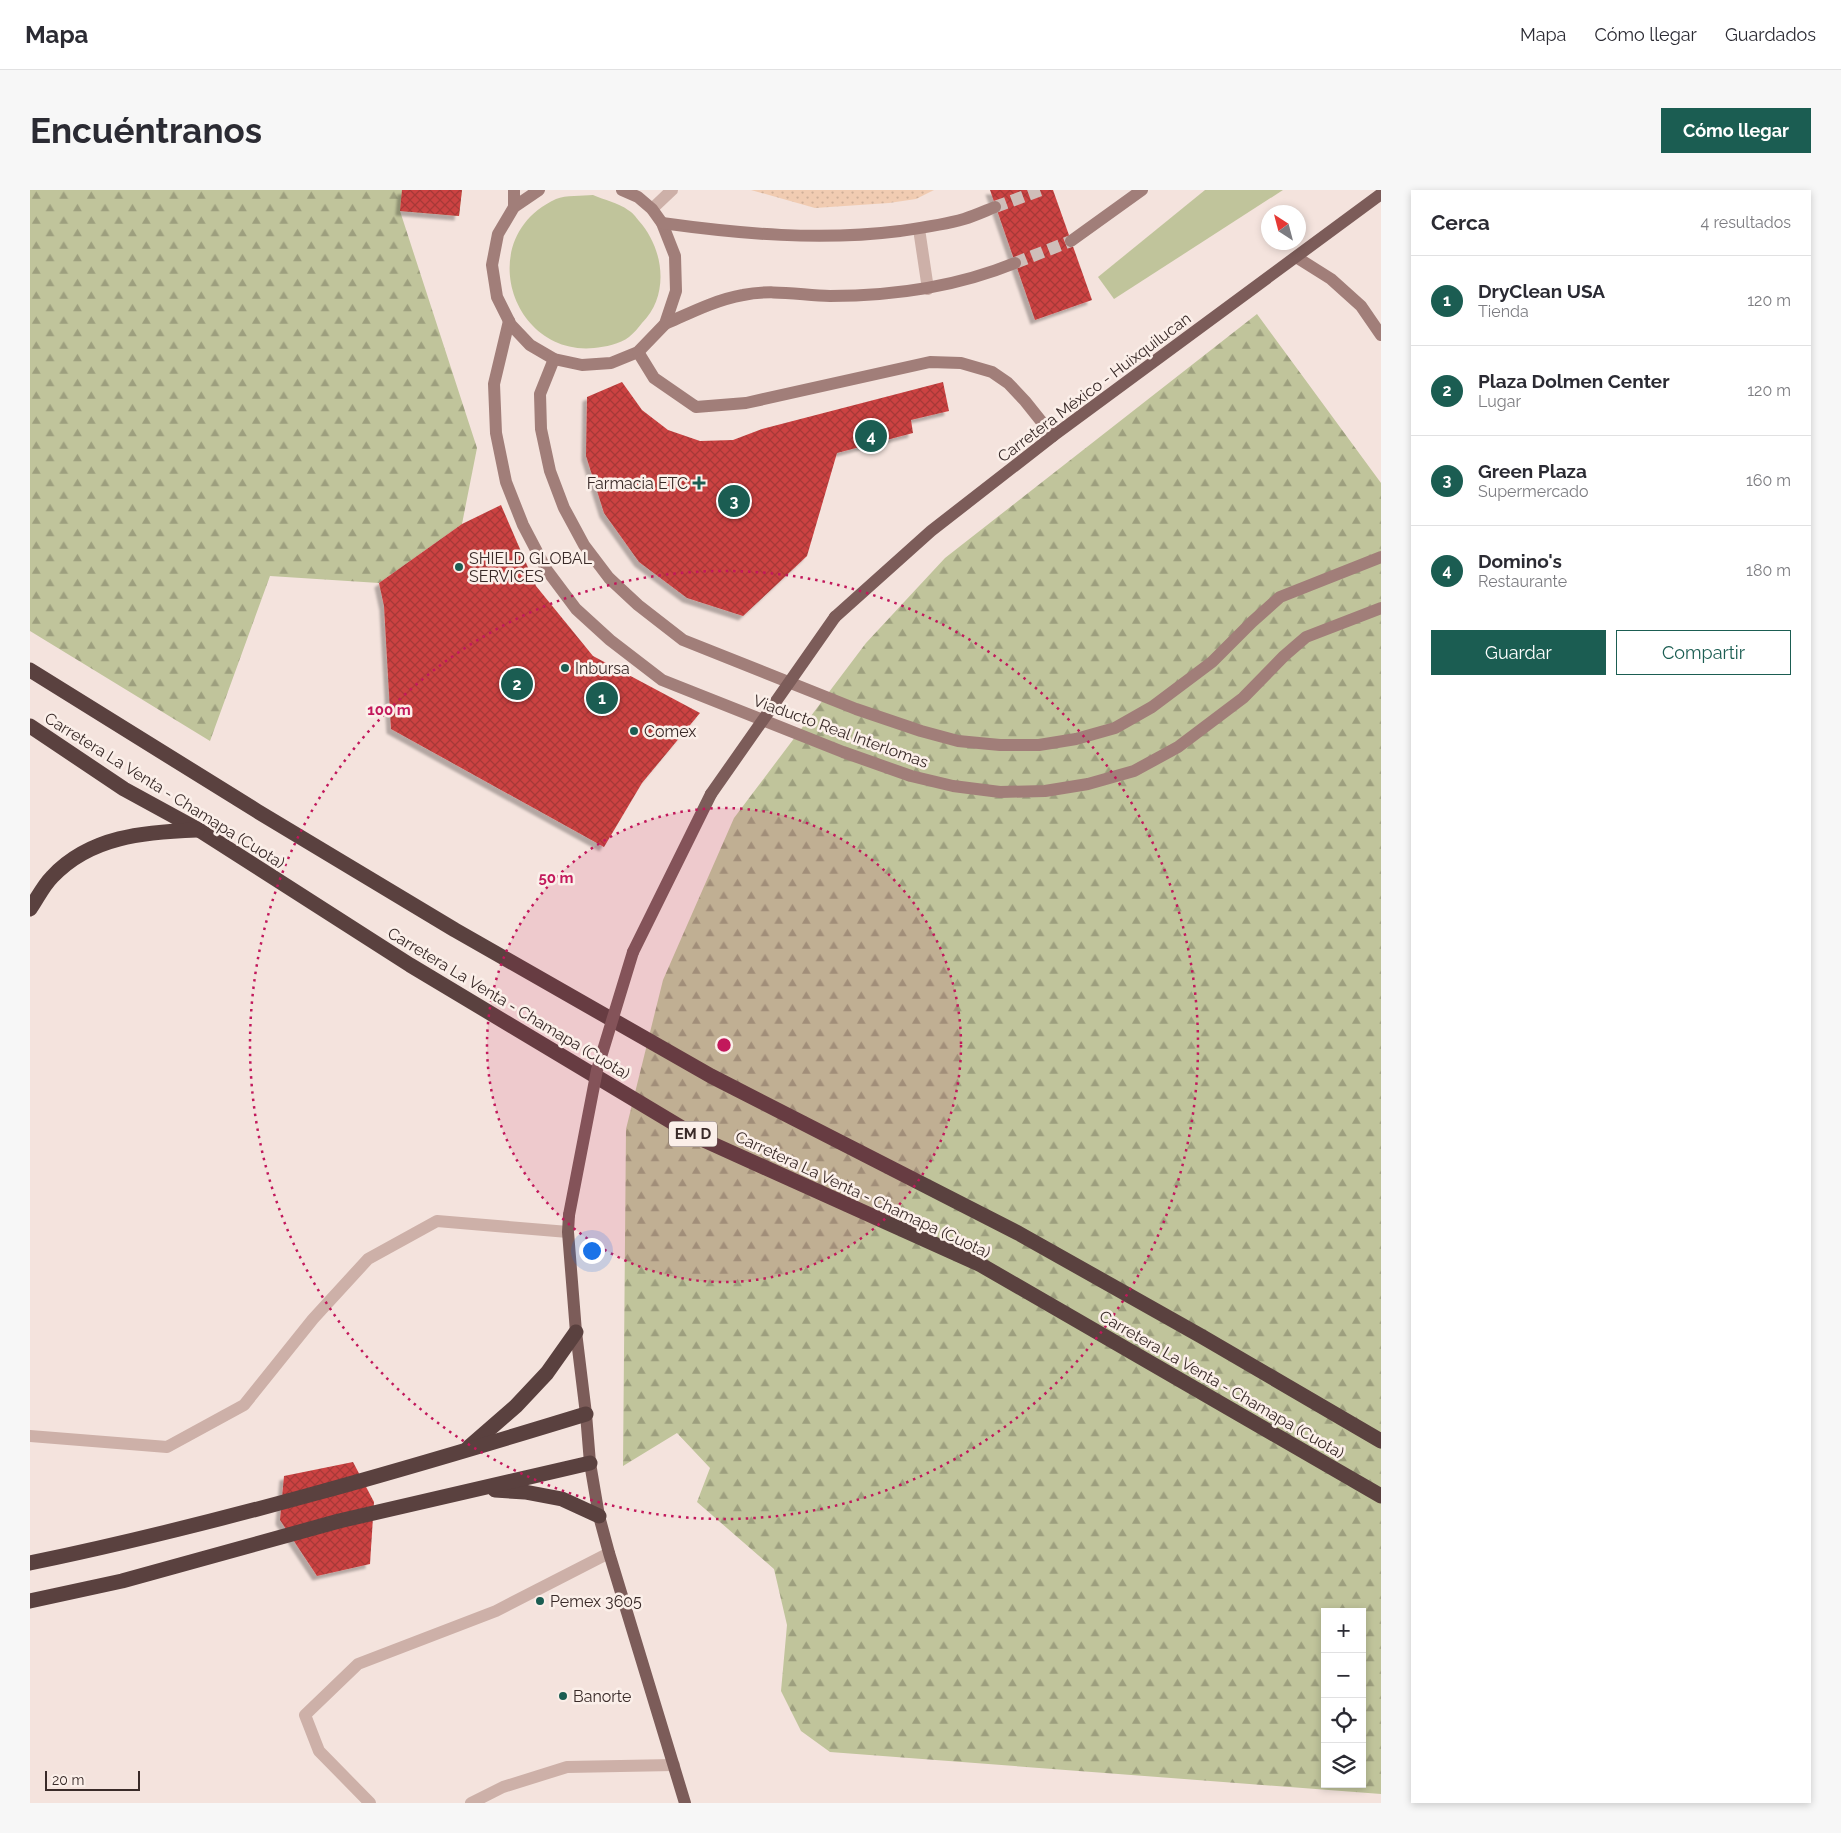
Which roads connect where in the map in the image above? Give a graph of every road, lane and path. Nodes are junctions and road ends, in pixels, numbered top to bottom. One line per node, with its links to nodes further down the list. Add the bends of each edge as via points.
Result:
1 (514, 190): 9 (main road)
2 (540, 190): 9 (main road)
3 (622, 190): 6 (main road)
4 (672, 190): 11 (street)
5 (1142, 190): 8 (main road)
6 (636, 193): 11 (main road)
7 (1381, 194): 15 (main road, Carretera México - Huixquilucan)
8 (1126, 195): 14 (main road)
9 (514, 207): 18 (main road, via 498,234 492,265 497,297)
10 (995, 207): 13 (main road, via 963,220)
11 (652, 209): 12 (main road)
12 (662, 223): 13 (main road, via 822,237); 19 (main road, via 675,256 676,291)
13 (920, 229): 17 (street)
14 (1071, 241)
15 (1296, 256): 20 (main road, via 1331,279 1361,306); 23 (main road, Carretera México - Huixquilucan)
16 (1015, 263): 17 (main road, via 989,274)
17 (928, 289): 19 (main road, via 875,295 750,294 711,304)
18 (509, 321): 22 (main road, via 530,345); 25 (main road, Viaducto Real Interlomas, via 494,384 496,433 506,482 523,525 546,569 576,609 662,680 911,776 1000,792 1045,791 1134,772 1178,747 1243,698 1306,637)
19 (664, 324): 21 (main road)
20 (1381, 335)
21 (638, 352): 22 (main road, via 611,363 582,365); 23 (main road, via 654,378 696,407 746,403 930,362 961,363 992,372 1008,383)
22 (554, 359): 24 (main road, Viaducto Real Interlomas, via 540,394 542,429 550,470 564,508 584,546 609,578 683,640 856,709 958,741 1039,745 1115,728 1152,707 1212,662 1280,597)
23 (1053, 436): 30 (main road, Carretera México - Huixquilucan, bridge, via 931,531 835,617 711,794 632,952 597,1070)
24 (1381, 557)
25 (1381, 608)
26 (30, 670): 34 (highway, Carretera La Venta - Chamapa (Cuota), via 257,811 506,959 712,1076 1018,1233)
27 (30, 726): 28 (highway, Carretera La Venta - Chamapa (Cuota) / EM D, via 124,789)
28 (199, 830): 29 (highway, via 153,832 105,842 80,854 51,878); 38 (highway, Carretera La Venta - Chamapa (Cuota) / EM D, via 410,965 697,1137 981,1265)
29 (30, 909)
30 (568, 1232): 31 (main road); 33 (street, via 437,1221 368,1259 313,1319 244,1405 167,1447)
31 (576, 1332): 32 (main road); 35 (highway, via 547,1373 516,1406)
32 (586, 1414): 35 (highway); 36 (main road)
33 (30, 1436)
34 (1381, 1441)
35 (464, 1451): 41 (highway, via 329,1490 119,1544)
36 (590, 1463): 37 (highway); 39 (main road)
37 (478, 1489): 39 (highway, via 525,1492 562,1499); 42 (highway, via 339,1521 122,1581)
38 (1381, 1496)
39 (599, 1516): 40 (main road)
40 (609, 1553): 43 (main road); 44 (street, via 496,1611 358,1664 305,1715 319,1751)
41 (30, 1563)
42 (30, 1601)
43 (674, 1765): 45 (street, via 567,1767 503,1787); 46 (main road)
44 (370, 1803)
45 (471, 1803)
46 (685, 1803)

